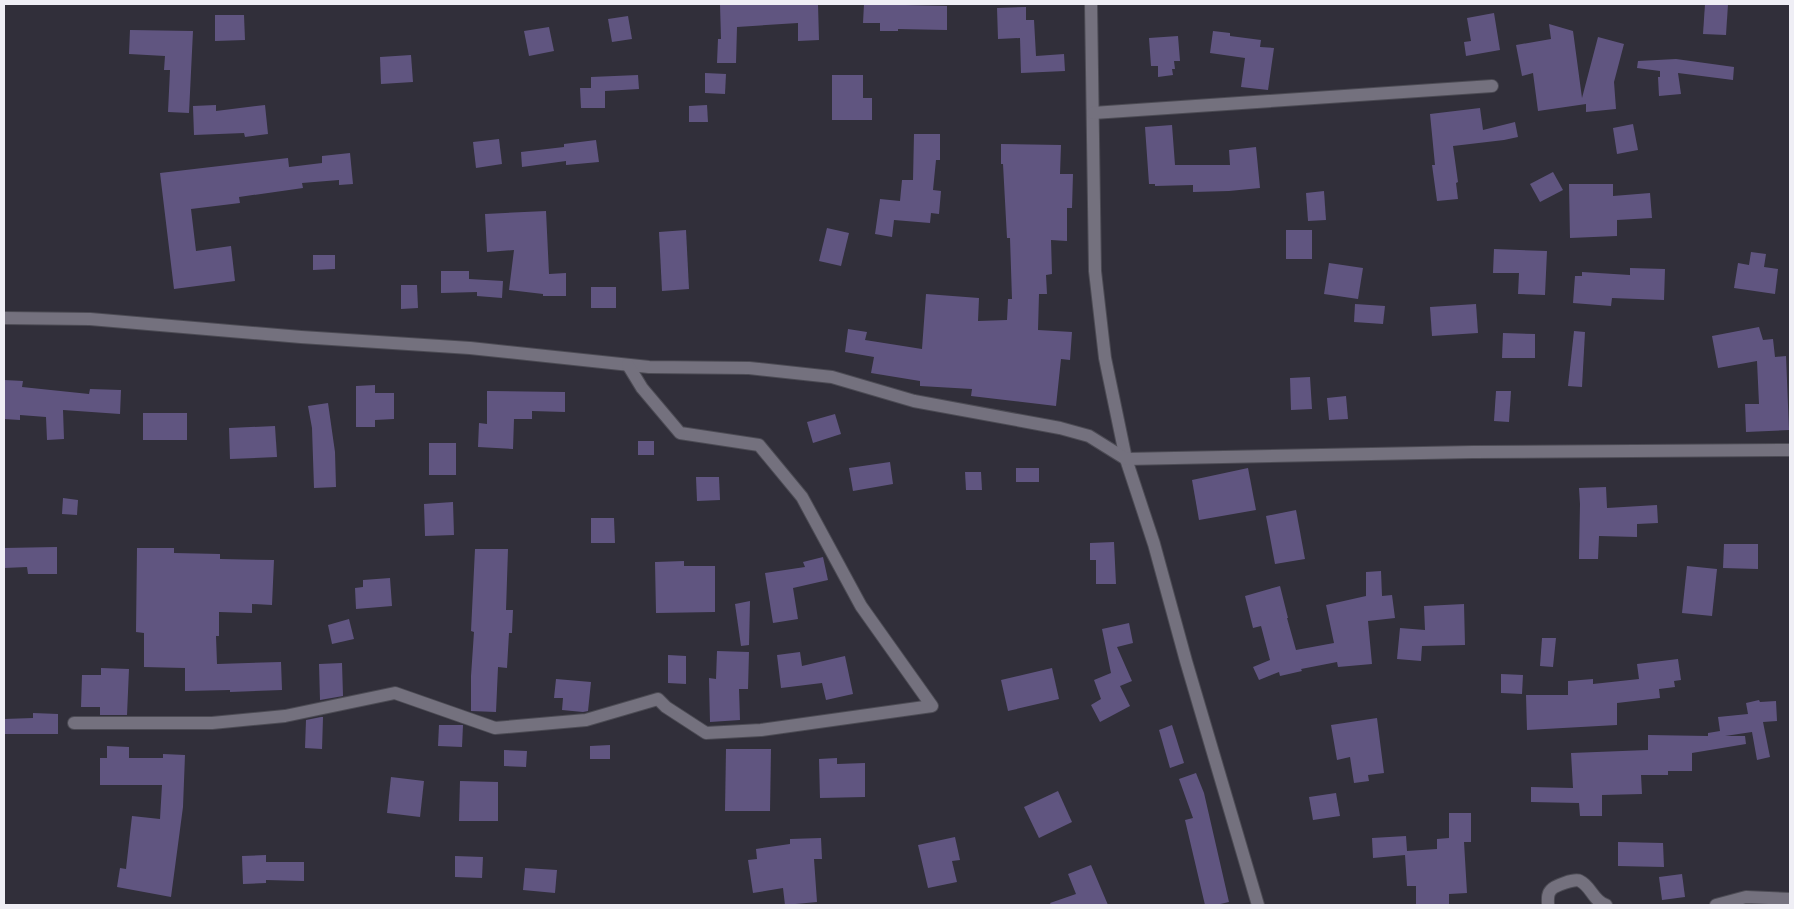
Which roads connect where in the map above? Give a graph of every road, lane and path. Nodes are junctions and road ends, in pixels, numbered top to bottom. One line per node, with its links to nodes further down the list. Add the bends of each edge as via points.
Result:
1 (1091, 4): 3 (street)
2 (1492, 86): 3 (street)
3 (1093, 113): 7 (street, via 1095,271 1105,358)
4 (4, 318): 5 (street, via 90,319 470,348)
5 (628, 365): 7 (street, via 749,368 832,376 914,401 1089,436); 8 (street, via 642,388 680,433 759,445 802,497 861,606 932,706 762,730 706,733 658,699 586,720 495,728 395,692 286,716 212,723)
6 (1790, 450): 7 (street)
7 (1126, 459): 10 (street, via 1154,544)
8 (74, 723)
9 (1790, 899): 13 (street, via 1746,897)
10 (1258, 905)
11 (1548, 905): 12 (street, via 1551,889 1579,880 1597,901)
12 (1606, 905)
13 (1716, 905)

